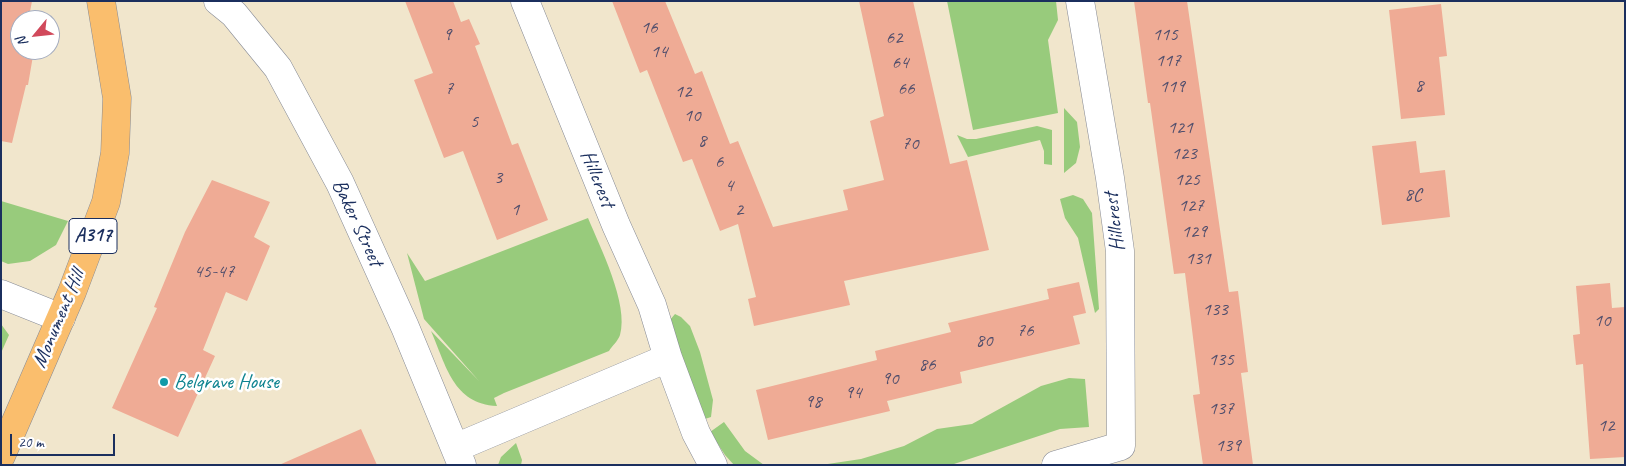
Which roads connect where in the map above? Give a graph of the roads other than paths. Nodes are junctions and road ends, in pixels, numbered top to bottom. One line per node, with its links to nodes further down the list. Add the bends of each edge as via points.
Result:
1 (101, 1): 6 (main road, Monument Hill / A317, via 117,98 115,153 106,202)
2 (218, 1): 9 (street, Baker Street, via 234,14 278,68 340,183)
3 (525, 1): 7 (street, Hillcrest, via 652,305)
4 (1080, 1): 10 (street, Hillcrest, via 1120,251)
5 (1, 294): 6 (street)
6 (60, 318): 8 (main road, Monument Hill / A317)
7 (668, 358): 9 (street); 11 (street, Hillcrest, via 696,433)
8 (1, 456)
9 (459, 456)
10 (1123, 456): 12 (street, Hillcrest)
11 (713, 465)
12 (1056, 465)

